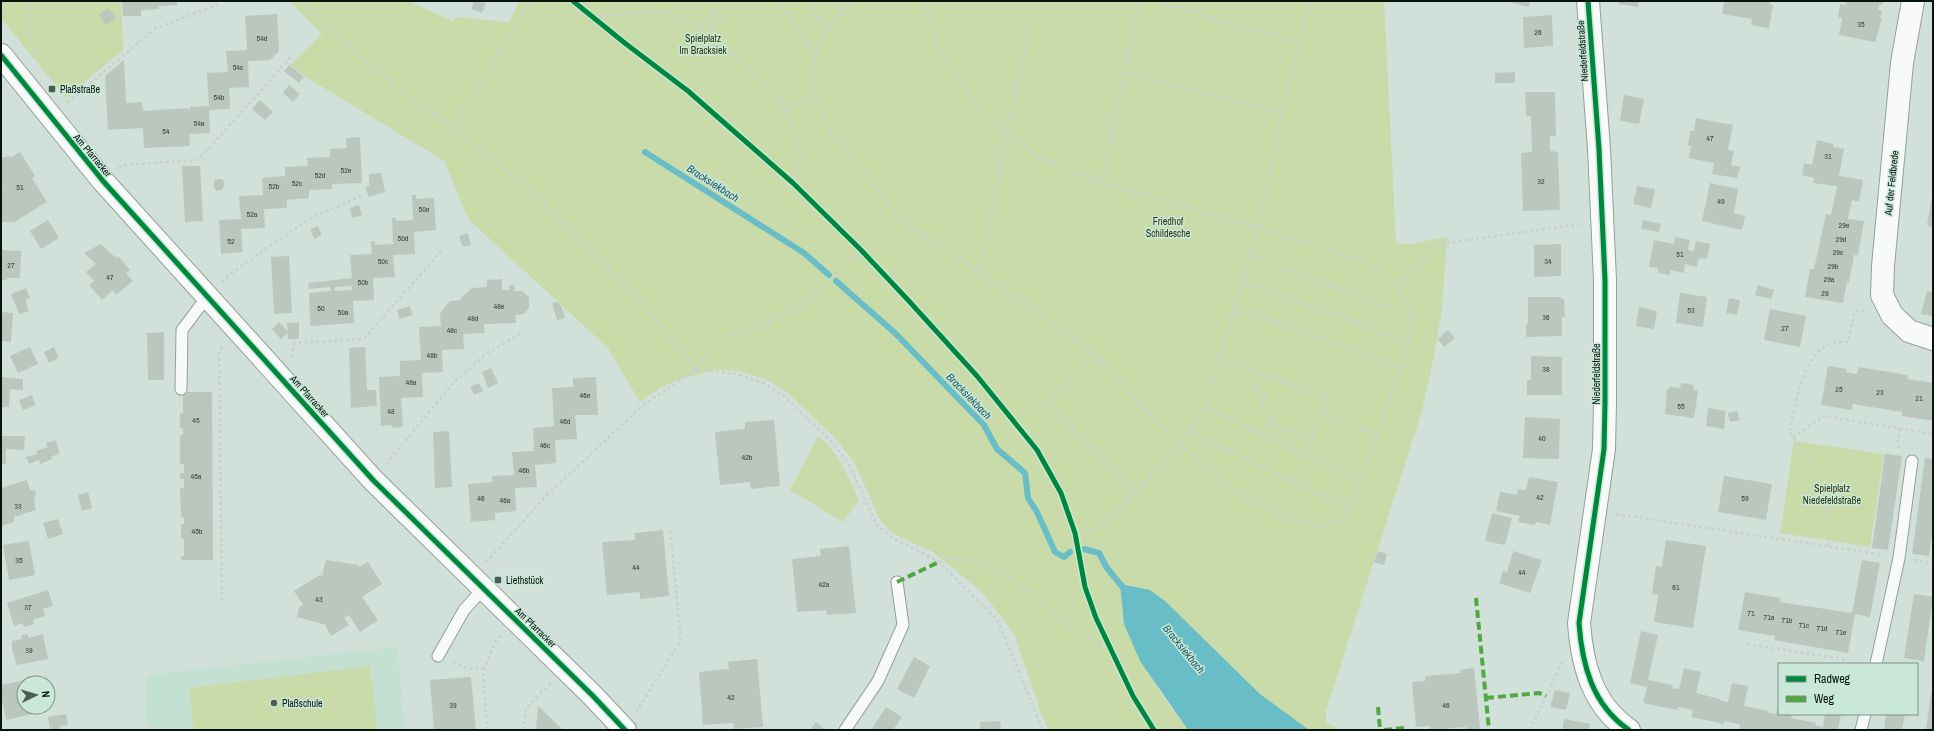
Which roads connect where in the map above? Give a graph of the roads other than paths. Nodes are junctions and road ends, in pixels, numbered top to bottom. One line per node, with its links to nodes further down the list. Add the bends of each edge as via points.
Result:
1 (1588, 1): 15 (street, Niederfeldstraße, via 1605,280 1606,403 1604,449 1579,623 1581,652 1588,677 1600,700 1620,724)
2 (1913, 1): 5 (street, Auf der Feldbrede, via 1902,63 1882,295 1892,315 1909,332)
3 (2, 60): 4 (street, Am Pfarracker, via 103,181)
4 (208, 297): 6 (lane, via 182,330); 9 (street, Am Pfarracker, via 373,480)
5 (1933, 339)
6 (180, 389)
7 (1912, 461): 11 (lane, via 1899,558)
8 (897, 582): 14 (lane, via 903,625 878,681)
9 (477, 584): 10 (lane); 13 (street, Am Pfarracker, via 565,668)
10 (438, 656)
11 (1876, 663)
12 (1865, 715): 16 (lane)
13 (625, 730)
14 (845, 730)
15 (1629, 730)
16 (1861, 730)

